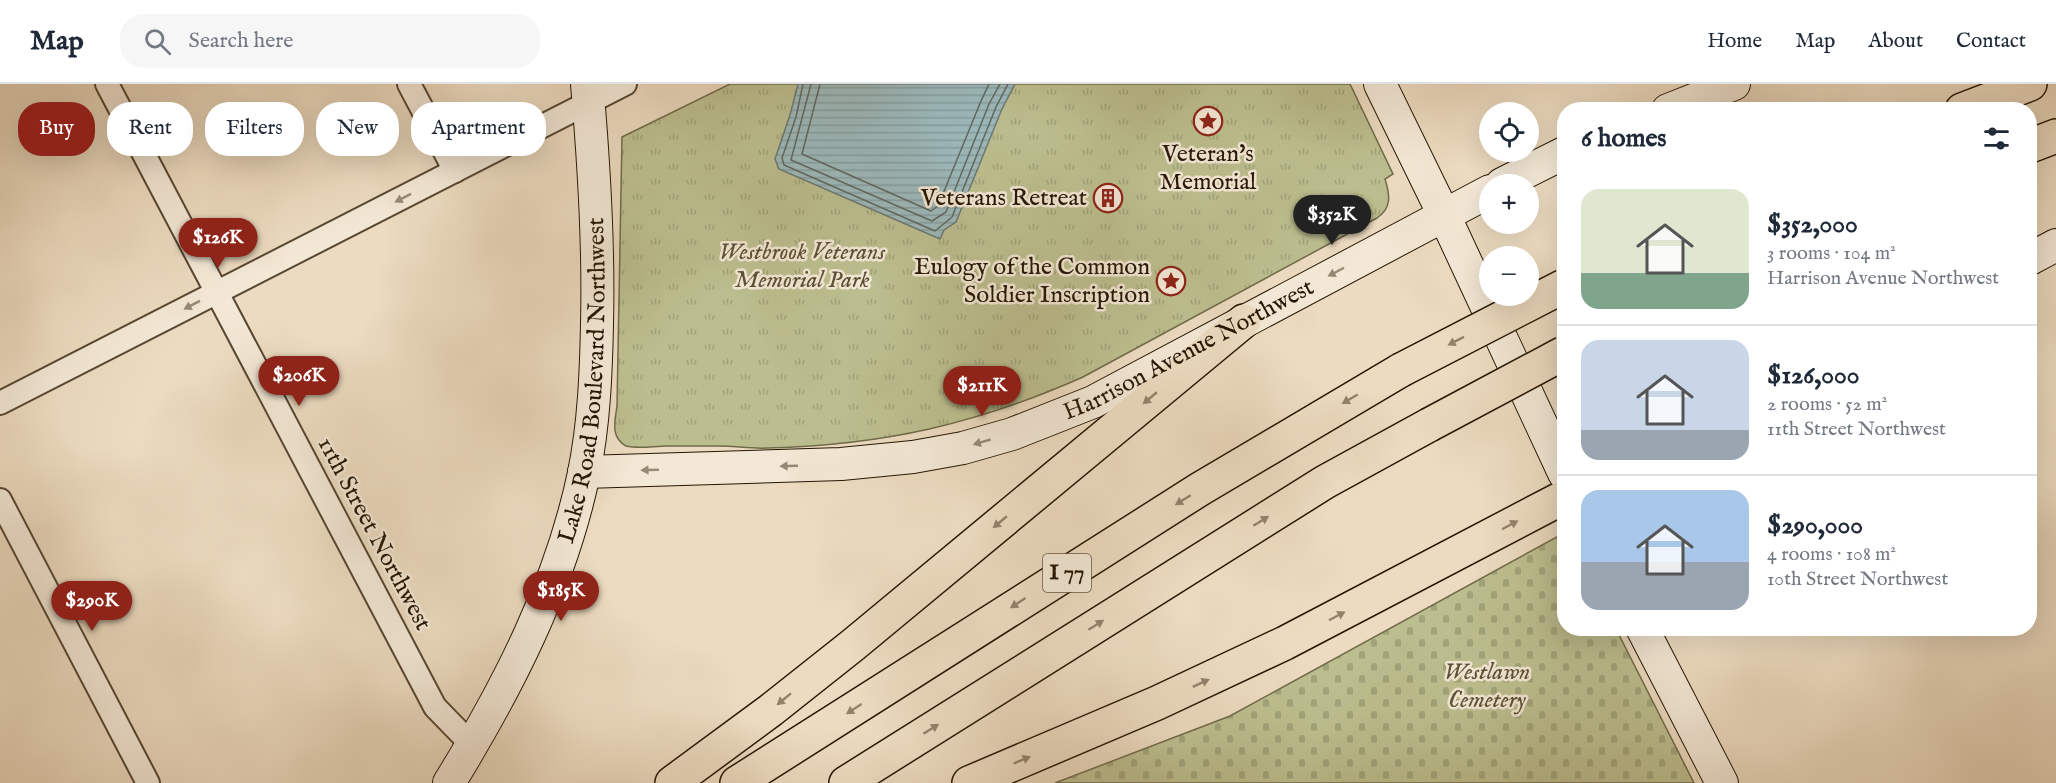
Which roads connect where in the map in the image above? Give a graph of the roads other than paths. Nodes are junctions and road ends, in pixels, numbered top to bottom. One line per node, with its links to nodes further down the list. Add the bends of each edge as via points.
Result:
1 (107, 84): 20 (street, 11th Street Northwest)
2 (409, 84): 13 (street)
3 (625, 84): 7 (street)
4 (1380, 84): 16 (main road)
5 (1734, 84): 8 (main road)
6 (2030, 84): 9 (highway)
7 (588, 94): 13 (street); 25 (main road, Lake Road Boulevard Northwest, via 598,269 597,364)
8 (1688, 102)
9 (1983, 102)
10 (2056, 136): 11 (highway)
11 (2037, 143)
12 (1557, 156): 14 (main road)
13 (455, 171): 20 (street, one-way to 20)
14 (1522, 174)
15 (1479, 197): 16 (main road, Harrison Avenue Northwest)
16 (1444, 215): 21 (main road, Harrison Avenue Northwest, one-way to 21); 24 (main road)
17 (2056, 245): 18 (main road)
18 (2037, 255)
19 (1557, 290): 33 (highway, I 77, one-way to 33, bridge, via 1401,370 1200,489)
20 (216, 293): 23 (street, one-way to 23); 29 (street, 11th Street Northwest, via 435,707)
21 (1244, 321): 25 (main road, Harrison Avenue Northwest, one-way to 25, via 1093,402 1012,434 963,448 842,464); 32 (highway, one-way to 32, via 853,645)
22 (1557, 357): 34 (highway, I 77, one-way to 22, bridge, via 1304,494)
23 (0, 403)
24 (1557, 458)
25 (584, 472): 29 (main road, Lake Road Boulevard Northwest, via 554,575 498,701)
26 (0, 500): 30 (street)
27 (1557, 501): 35 (highway, one-way to 27, via 1157,703 1285,643)
28 (1646, 636): 36 (main road)
29 (472, 745): 31 (main road)
30 (148, 783)
31 (449, 783)
32 (672, 783)
33 (737, 783)
34 (846, 783)
35 (969, 783)
36 (1722, 783)

